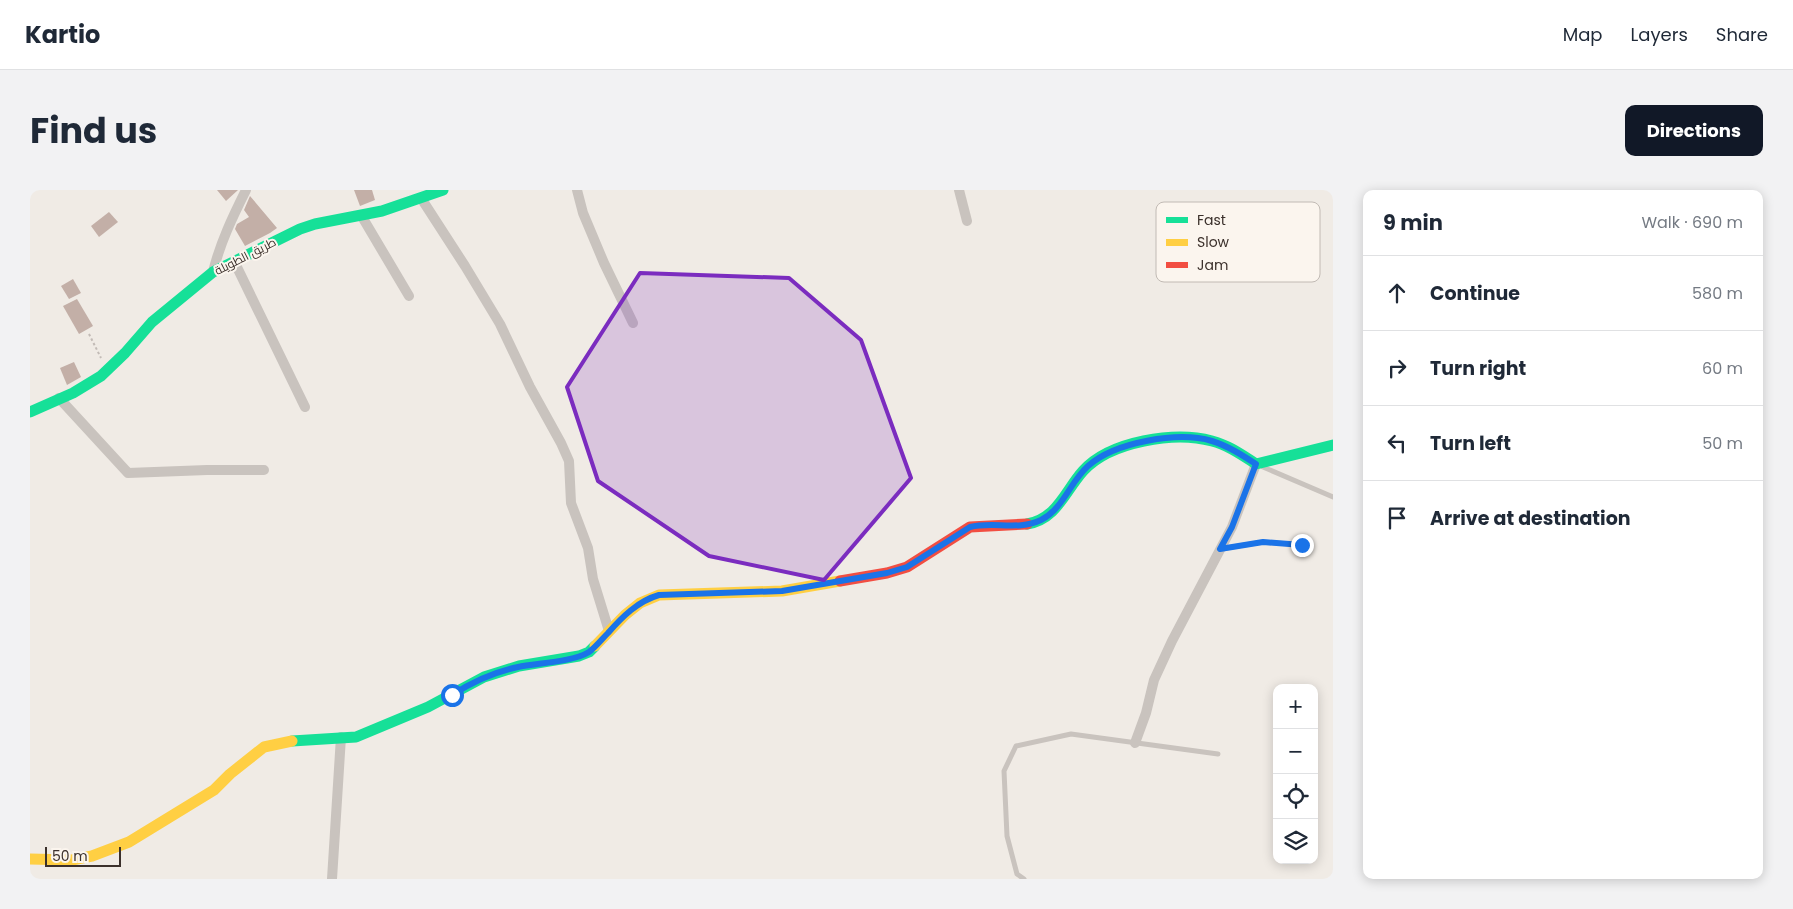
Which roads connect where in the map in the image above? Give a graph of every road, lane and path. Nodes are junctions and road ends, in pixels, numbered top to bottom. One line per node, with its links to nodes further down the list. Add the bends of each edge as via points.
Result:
1 (246, 190): 9 (street, via 232,217)
2 (443, 190): 5 (street, طريق الطويلة)
3 (577, 190): 11 (street, via 604,263)
4 (959, 190): 7 (street)
5 (421, 198): 6 (street, طريق الطويلة); 23 (street, via 500,324 569,461 571,503 588,548 593,579)
6 (361, 215): 8 (street, طريق الطويلة, via 300,229); 10 (street)
7 (967, 221)
8 (234, 261): 9 (street, طريق الطويلة); 15 (street)
9 (213, 272): 13 (street, طريق الطويلة, via 152,322)
10 (409, 296)
11 (633, 323)
12 (89, 334): 13 (path)
13 (108, 370): 14 (street, طريق الطويلة)
14 (59, 398): 16 (street, طريق الطويلة); 19 (street, via 128,473)
15 (305, 407)
16 (30, 412)
17 (1333, 445): 18 (street)
18 (1256, 464): 20 (lane); 22 (street); 23 (street, via 1210,440 1179,437 1126,447 1088,466 1050,514 1024,526 980,524 970,527 907,567 887,573 782,591 659,595 640,603)
19 (264, 470)
20 (1333, 497)
21 (1302, 545): 22 (lane, via 1263,542)
22 (1220, 549): 25 (street, via 1154,680)
23 (609, 631): 24 (street, via 589,652 579,656 519,666 492,675 378,729 356,737)
24 (341, 736): 27 (street, via 264,747 214,790 143,834 110,850 72,860); 28 (street)
25 (1135, 742): 26 (lane); 29 (lane, via 1071,734 1016,746 1004,771 1007,836 1017,874)
26 (1218, 754)
27 (30, 859)
28 (332, 879)
29 (1024, 879)

